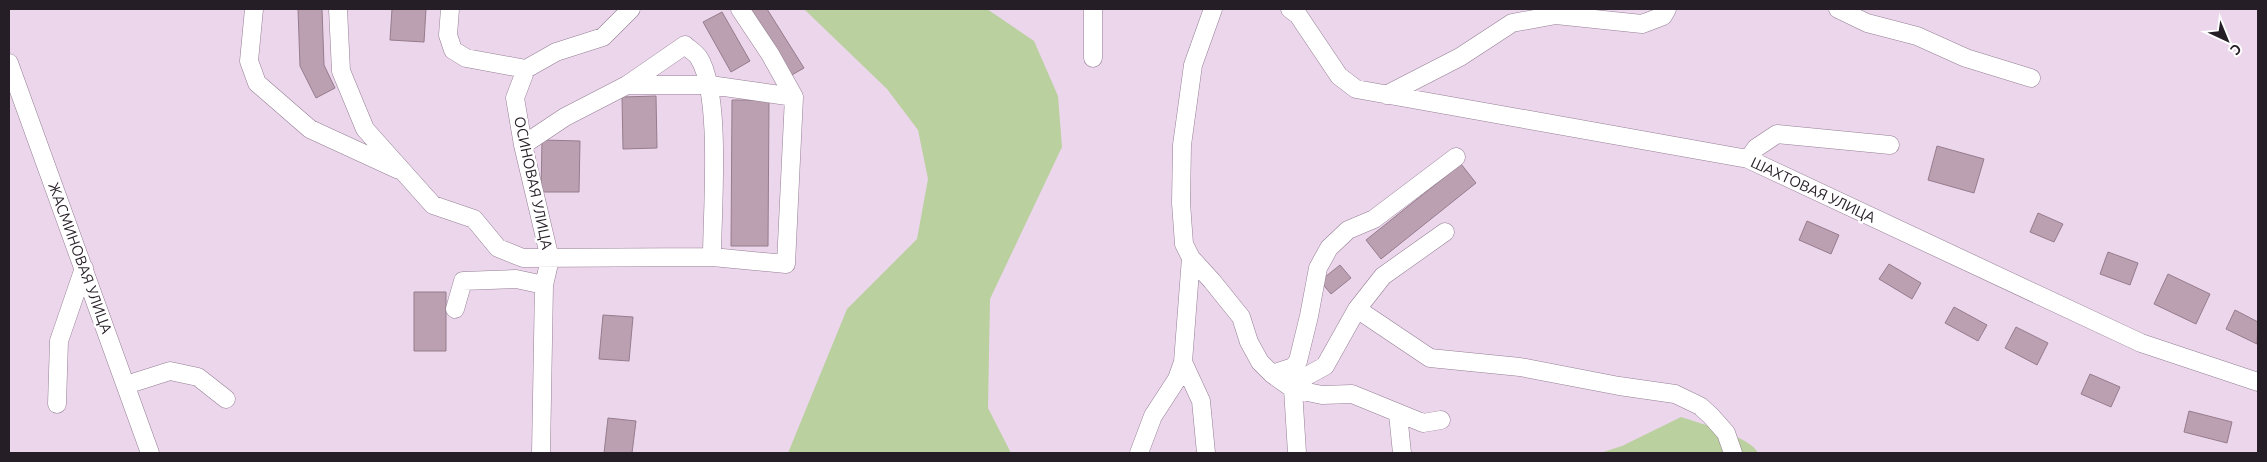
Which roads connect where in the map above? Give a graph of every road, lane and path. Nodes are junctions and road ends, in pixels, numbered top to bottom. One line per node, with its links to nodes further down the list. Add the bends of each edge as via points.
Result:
1 (254, 9): 23 (street, via 249,61 256,83 310,129)
2 (338, 9): 23 (street, via 342,71 365,129)
3 (450, 9): 13 (street, via 448,35 453,50 466,58)
4 (631, 9): 13 (street, via 603,37 556,52)
5 (740, 9): 18 (street)
6 (1093, 9): 11 (street)
7 (1213, 9): 26 (street, via 1192,65 1182,145 1181,203 1184,244)
8 (1667, 9): 17 (street, via 1662,16 1642,24 1556,15 1512,23 1460,57)
9 (1838, 9): 14 (street, via 1867,23 1916,36 1966,58)
10 (1296, 11): 17 (street, ШАХТОВАЯ УЛИЦА, via 1339,76 1356,89)
11 (1093, 58)
12 (9, 63): 28 (street, ЖАСМИНОВАЯ УЛИЦА)
13 (526, 69): 20 (street, ОСИНОВАЯ УЛИЦА, via 515,98)
14 (2030, 78)
15 (627, 84): 16 (street); 16 (street, via 685,45 698,58); 20 (street, via 565,117)
16 (710, 85): 18 (street); 25 (street, via 713,127)
17 (1386, 95): 22 (street, ШАХТОВАЯ УЛИЦА)
18 (794, 98): 25 (street, via 786,264)
19 (1890, 144): 22 (street, via 1777,134 1756,148)
20 (522, 145): 27 (street, ОСИНОВАЯ УЛИЦА)
21 (1456, 157): 33 (street, via 1374,219 1348,230 1329,248 1318,268 1298,361 1292,367)
22 (1748, 159): 34 (street, ШАХТОВАЯ УЛИЦА, via 2141,342)
23 (402, 171): 27 (street, via 433,205 474,219 498,248 523,258)
24 (1445, 232): 31 (street, via 1383,276)
25 (712, 257): 27 (street)
26 (1190, 258): 32 (street); 33 (street, via 1241,317 1249,342 1260,362)
27 (550, 259): 29 (street, ОСИНОВАЯ УЛИЦА)
28 (84, 268): 35 (street, ЖАСМИНОВАЯ УЛИЦА); 38 (street, via 60,341)
29 (544, 285): 30 (street, via 516,278 463,281); 42 (street, ОСИНОВАЯ УЛИЦА)
30 (455, 309)
31 (1357, 309): 33 (street, via 1325,366 1303,378); 47 (street, via 1430,358 1520,367 1675,394 1700,406 1711,416 1726,433)
32 (1183, 362): 43 (street, via 1177,379 1153,416); 44 (street, via 1201,402)
33 (1272, 374): 36 (street)
34 (2258, 382)
35 (126, 385): 37 (street, via 170,371 198,377); 41 (street, ЖАСМИНОВАЯ УЛИЦА)
36 (1293, 389): 39 (street, via 1322,395 1352,394); 45 (street)
37 (226, 399)
38 (56, 404)
39 (1398, 414): 40 (street, via 1423,423); 46 (street)
40 (1441, 420)
41 (150, 453)
42 (541, 453)
43 (1139, 453)
44 (1206, 453)
45 (1297, 453)
46 (1402, 453)
47 (1734, 453)

